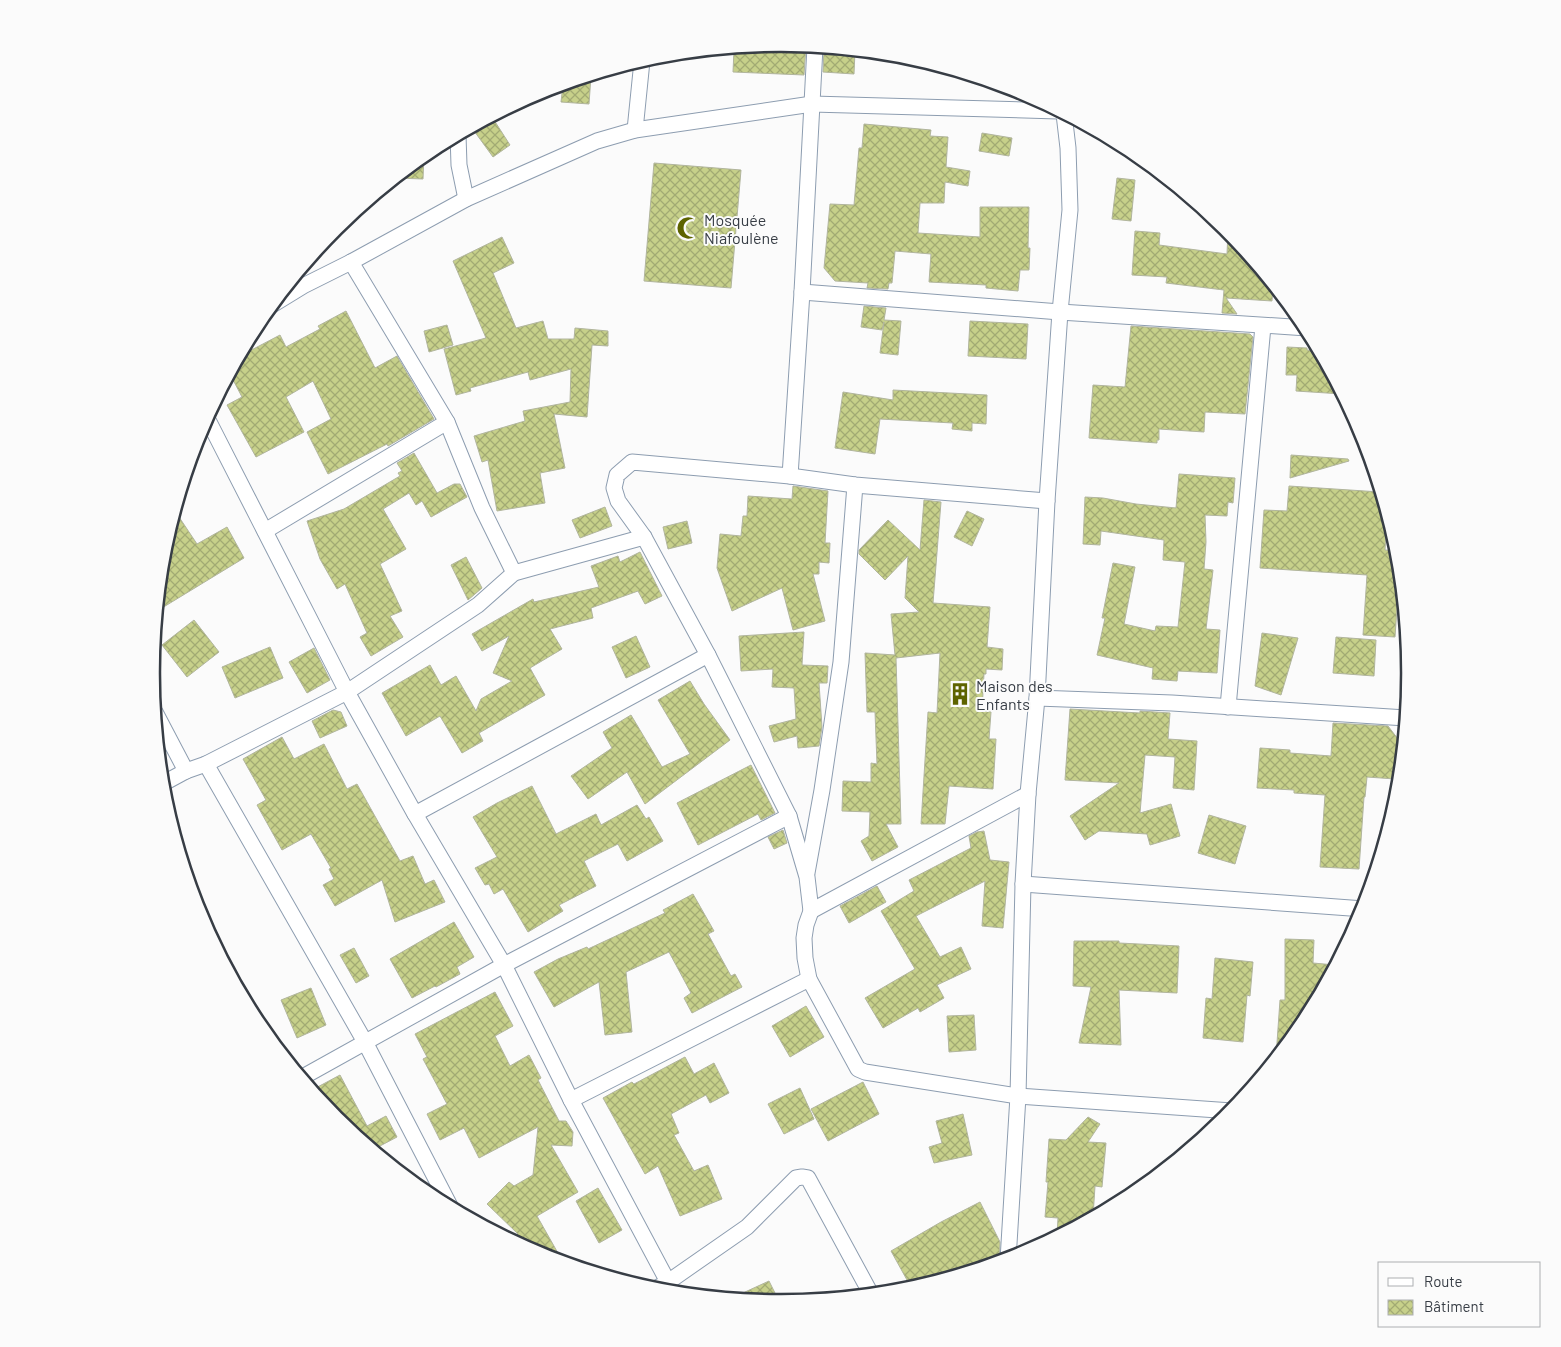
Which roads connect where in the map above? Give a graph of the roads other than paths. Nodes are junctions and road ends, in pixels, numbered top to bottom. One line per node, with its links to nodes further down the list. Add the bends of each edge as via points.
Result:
1 (815, 54): 3 (street)
2 (641, 69): 6 (street)
3 (812, 104): 4 (street); 6 (street); 11 (street)
4 (1041, 111)
5 (1065, 122): 12 (street, via 1070,210)
6 (634, 130): 8 (street, via 598,141)
7 (458, 143): 8 (street)
8 (466, 199): 9 (street)
9 (351, 262): 10 (street); 15 (street)
10 (300, 280)
11 (802, 292): 12 (street); 17 (street)
12 (1060, 312): 13 (street); 19 (street)
13 (1263, 326): 14 (street); 26 (street)
14 (1297, 328)
15 (447, 422): 20 (street); 22 (street, via 482,508)
16 (211, 427): 20 (street)
17 (790, 476): 18 (street); 21 (street, via 632,462 617,475 614,488 618,501)
18 (854, 485): 19 (street); 35 (street, via 840,662)
19 (1047, 500): 25 (street)
20 (265, 531): 24 (street)
21 (644, 537): 22 (street); 23 (street)
22 (514, 573): 24 (street, via 478,605)
23 (708, 655): 33 (street); 34 (street)
24 (347, 692): 29 (street); 33 (street)
25 (1037, 698): 26 (street); 32 (street)
26 (1228, 707): 27 (street)
27 (1400, 718)
28 (162, 727): 30 (street)
29 (206, 764): 30 (street); 41 (street)
30 (186, 771): 31 (street)
31 (169, 780)
32 (1028, 794): 36 (street); 38 (street)
33 (415, 814): 39 (street)
34 (789, 816): 35 (street); 39 (street)
35 (807, 877): 38 (street)
36 (1024, 884): 37 (street); 43 (street)
37 (1355, 908)
38 (811, 911): 40 (street, via 804,938)
39 (504, 965): 41 (street); 44 (street)
40 (808, 979): 43 (street, via 858,1069); 44 (street)
41 (365, 1042): 42 (street); 46 (street)
42 (307, 1075)
43 (1018, 1096): 45 (street); 47 (street)
44 (571, 1100): 48 (street)
45 (1222, 1110)
46 (445, 1196)
47 (1009, 1251)
48 (668, 1282): 49 (street); 50 (street, via 748,1227 796,1178 802,1177 808,1178)
49 (665, 1284)
50 (868, 1288)

